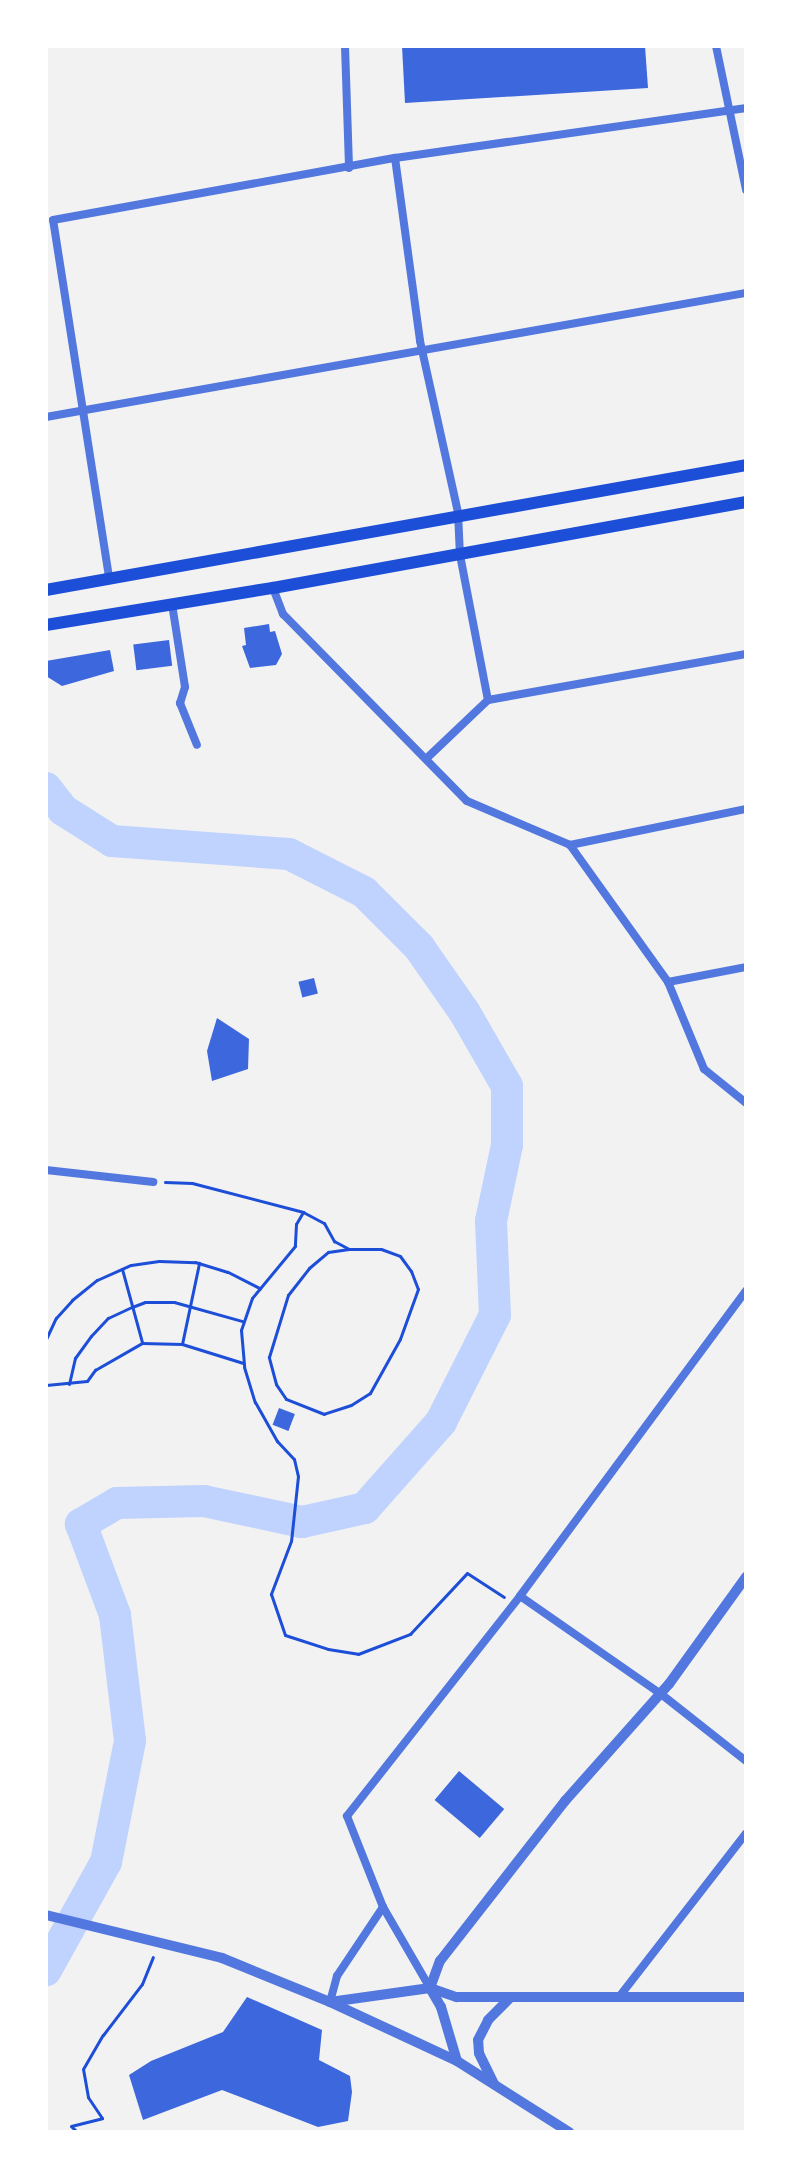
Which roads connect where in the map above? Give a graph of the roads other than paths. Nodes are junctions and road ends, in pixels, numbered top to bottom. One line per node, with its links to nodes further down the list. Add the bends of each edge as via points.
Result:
1 (345, 46): 6 (street)
2 (716, 46): 4 (street)
3 (746, 108): 4 (street)
4 (730, 110): 5 (street); 7 (street)
5 (395, 158): 6 (street); 9 (street)
6 (349, 168): 10 (street, via 53,220)
7 (746, 190)
8 (746, 293): 9 (street)
9 (422, 351): 10 (street); 14 (street)
10 (83, 412): 11 (street); 16 (street)
11 (46, 417)
12 (746, 465): 14 (main road)
13 (746, 502): 15 (main road)
14 (458, 513): 15 (street); 16 (main road)
15 (460, 555): 17 (main road); 22 (street)
16 (109, 577): 18 (main road)
17 (273, 588): 19 (main road); 24 (street, via 283,614)
18 (46, 590)
19 (172, 604): 20 (main road); 23 (street, via 185,687 180,703)
20 (46, 625)
21 (746, 654): 22 (street)
22 (488, 700): 24 (street)
23 (197, 745)
24 (427, 758): 26 (street, via 467,801)
25 (746, 809): 26 (street)
26 (570, 845): 28 (street)
27 (746, 967): 28 (street)
28 (668, 982): 29 (street, via 704,1069)
29 (746, 1103)
30 (46, 1170): 31 (street)
31 (153, 1182)
32 (746, 1291): 34 (street)
33 (746, 1577): 35 (street)
34 (517, 1600): 35 (street); 38 (street, via 347,1816)
35 (661, 1694): 36 (street); 40 (street, via 565,1801 440,1961)
36 (746, 1761)
37 (746, 1833): 41 (street)
38 (383, 1907): 40 (street); 44 (street, via 337,1976)
39 (46, 1915): 44 (street, via 222,1958)
40 (430, 1988): 43 (street, via 456,1997); 44 (street); 45 (street)
41 (619, 1997): 42 (street); 43 (street)
42 (746, 1997)
43 (510, 1998): 46 (street, via 488,2020 478,2040)
44 (330, 2002): 45 (street)
45 (457, 2061): 46 (street)
46 (495, 2085): 47 (street)
47 (569, 2132)

